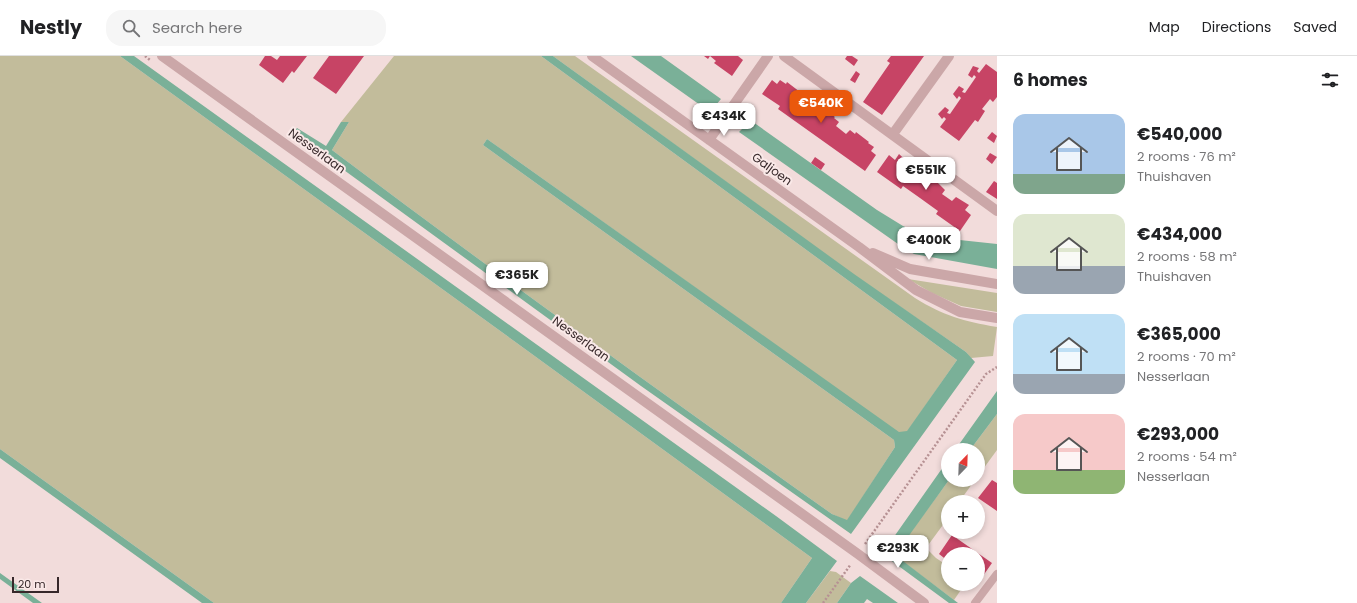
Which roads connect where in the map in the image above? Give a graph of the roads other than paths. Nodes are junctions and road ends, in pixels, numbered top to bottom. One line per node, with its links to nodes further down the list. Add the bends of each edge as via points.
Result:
1 (162, 56): 13 (street, Nesserlaan, via 856,557)
2 (592, 56): 7 (street, Galjoen)
3 (768, 56): 7 (street)
4 (784, 56): 6 (street)
5 (949, 56): 6 (street)
6 (893, 134): 8 (street)
7 (709, 140): 9 (street, Galjoen)
8 (997, 211)
9 (859, 248): 10 (street, Galjoen, via 910,269); 11 (street, Galjoen, via 916,290 960,312)
10 (997, 284)
11 (997, 318)
12 (997, 574): 14 (lane)
13 (924, 603)
14 (975, 603)

